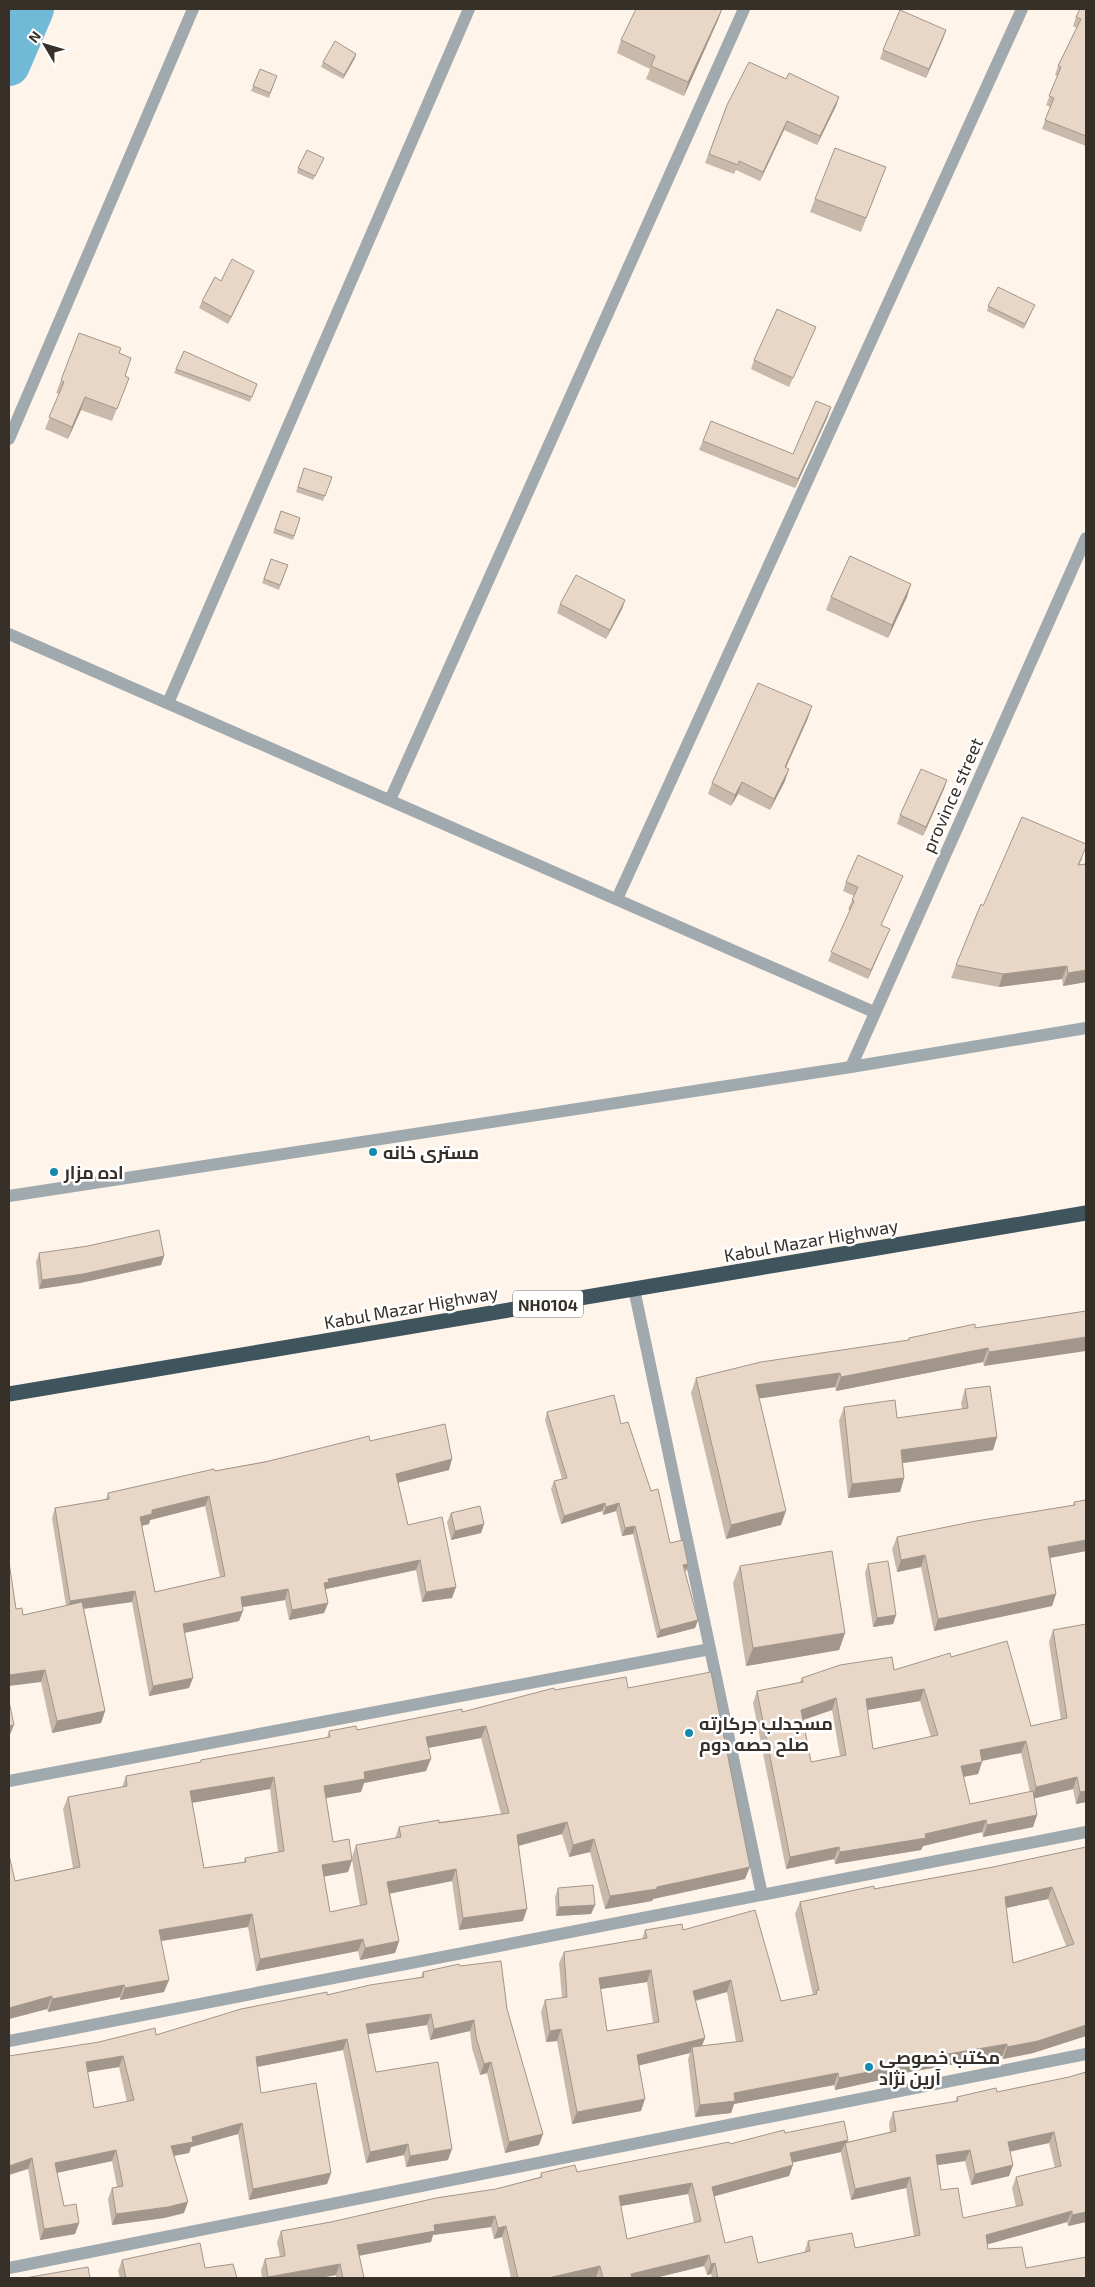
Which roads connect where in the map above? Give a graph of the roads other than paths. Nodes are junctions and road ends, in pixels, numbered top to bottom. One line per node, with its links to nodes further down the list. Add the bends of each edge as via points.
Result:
1 (194, 9): 5 (street)
2 (469, 9): 8 (street)
3 (744, 9): 9 (street)
4 (1022, 9): 10 (street)
5 (9, 439)
6 (1086, 538): 11 (street, province street)
7 (9, 634): 8 (street)
8 (168, 703): 9 (street)
9 (390, 800): 10 (street)
10 (617, 899): 11 (street)
11 (874, 1012): 13 (street, province street)
12 (1086, 1028): 13 (street)
13 (851, 1067): 14 (street)
14 (9, 1196)
15 (1086, 1213): 16 (highway, Kabul Mazar Highway / NH0104)
16 (634, 1289): 17 (highway, Kabul Mazar Highway / NH0104); 18 (street)
17 (9, 1394)
18 (710, 1649): 19 (street); 21 (street)
19 (9, 1781)
20 (1086, 1832): 21 (street)
21 (762, 1895): 22 (street)
22 (9, 2041)
23 (1086, 2054): 24 (street)
24 (9, 2268)

